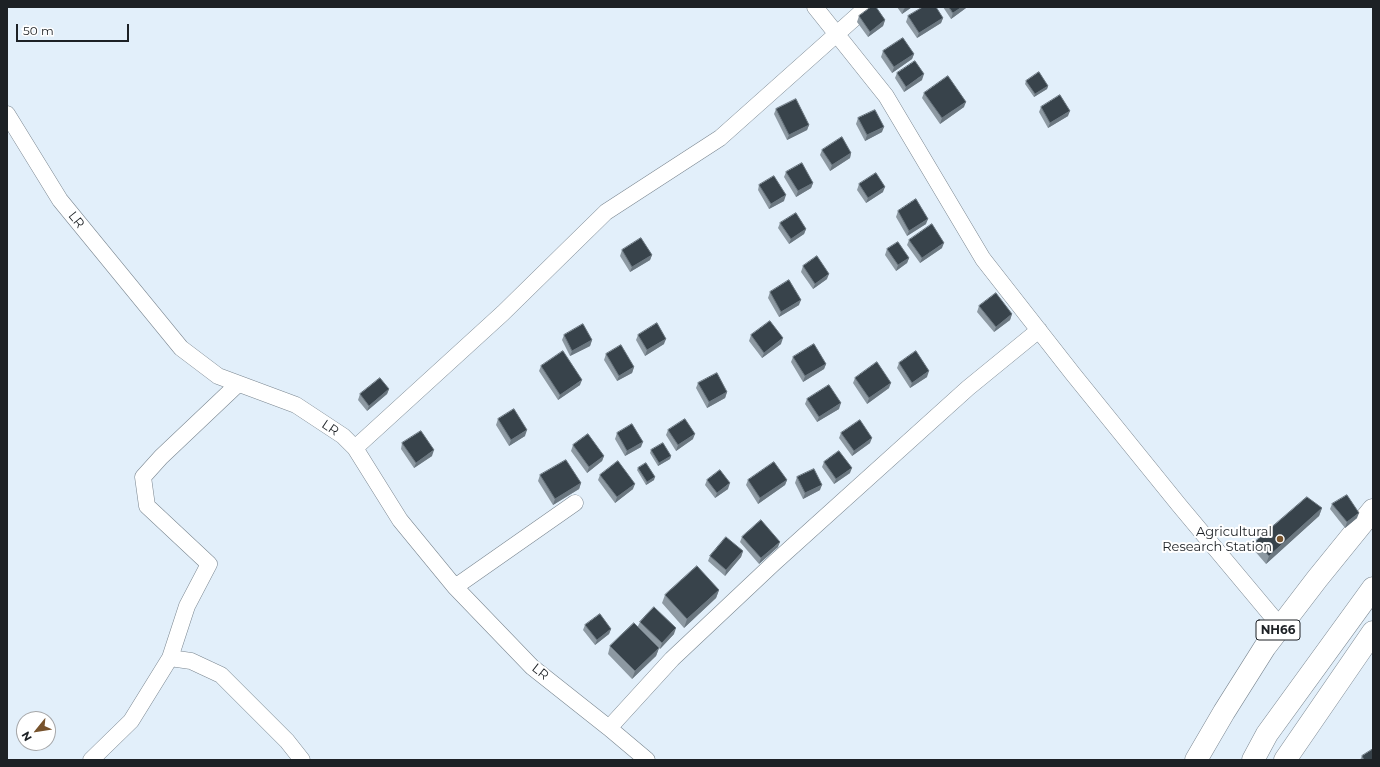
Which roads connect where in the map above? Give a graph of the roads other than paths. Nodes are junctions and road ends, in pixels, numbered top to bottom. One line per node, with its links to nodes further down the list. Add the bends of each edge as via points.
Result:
1 (815, 7): 3 (street)
2 (867, 7): 3 (street)
3 (837, 34): 5 (street, via 886,96 983,259); 7 (street, via 720,138 606,212 503,313)
4 (7, 114): 6 (street, LR, via 60,200 181,348 218,376)
5 (1039, 330): 12 (street); 15 (street, via 968,388 774,563 672,659)
6 (238, 384): 7 (street, LR, via 296,405 343,436); 14 (street, via 143,477 147,506 209,564 187,606)
7 (355, 448): 10 (street, LR, via 400,520)
8 (575, 503): 10 (street)
9 (1373, 510): 12 (main road, NH66)
10 (455, 587): 15 (street, LR, via 532,667)
11 (1373, 588): 20 (main road, via 1267,734)
12 (1280, 627): 19 (main road, NH66, via 1265,647)
13 (1373, 632): 21 (main road)
14 (170, 658): 16 (street, via 131,721); 17 (street, via 191,661 221,675 287,741)
15 (609, 728): 18 (street, LR)
16 (91, 760)
17 (302, 760)
18 (647, 760)
19 (1196, 760)
20 (1253, 760)
21 (1285, 760)

